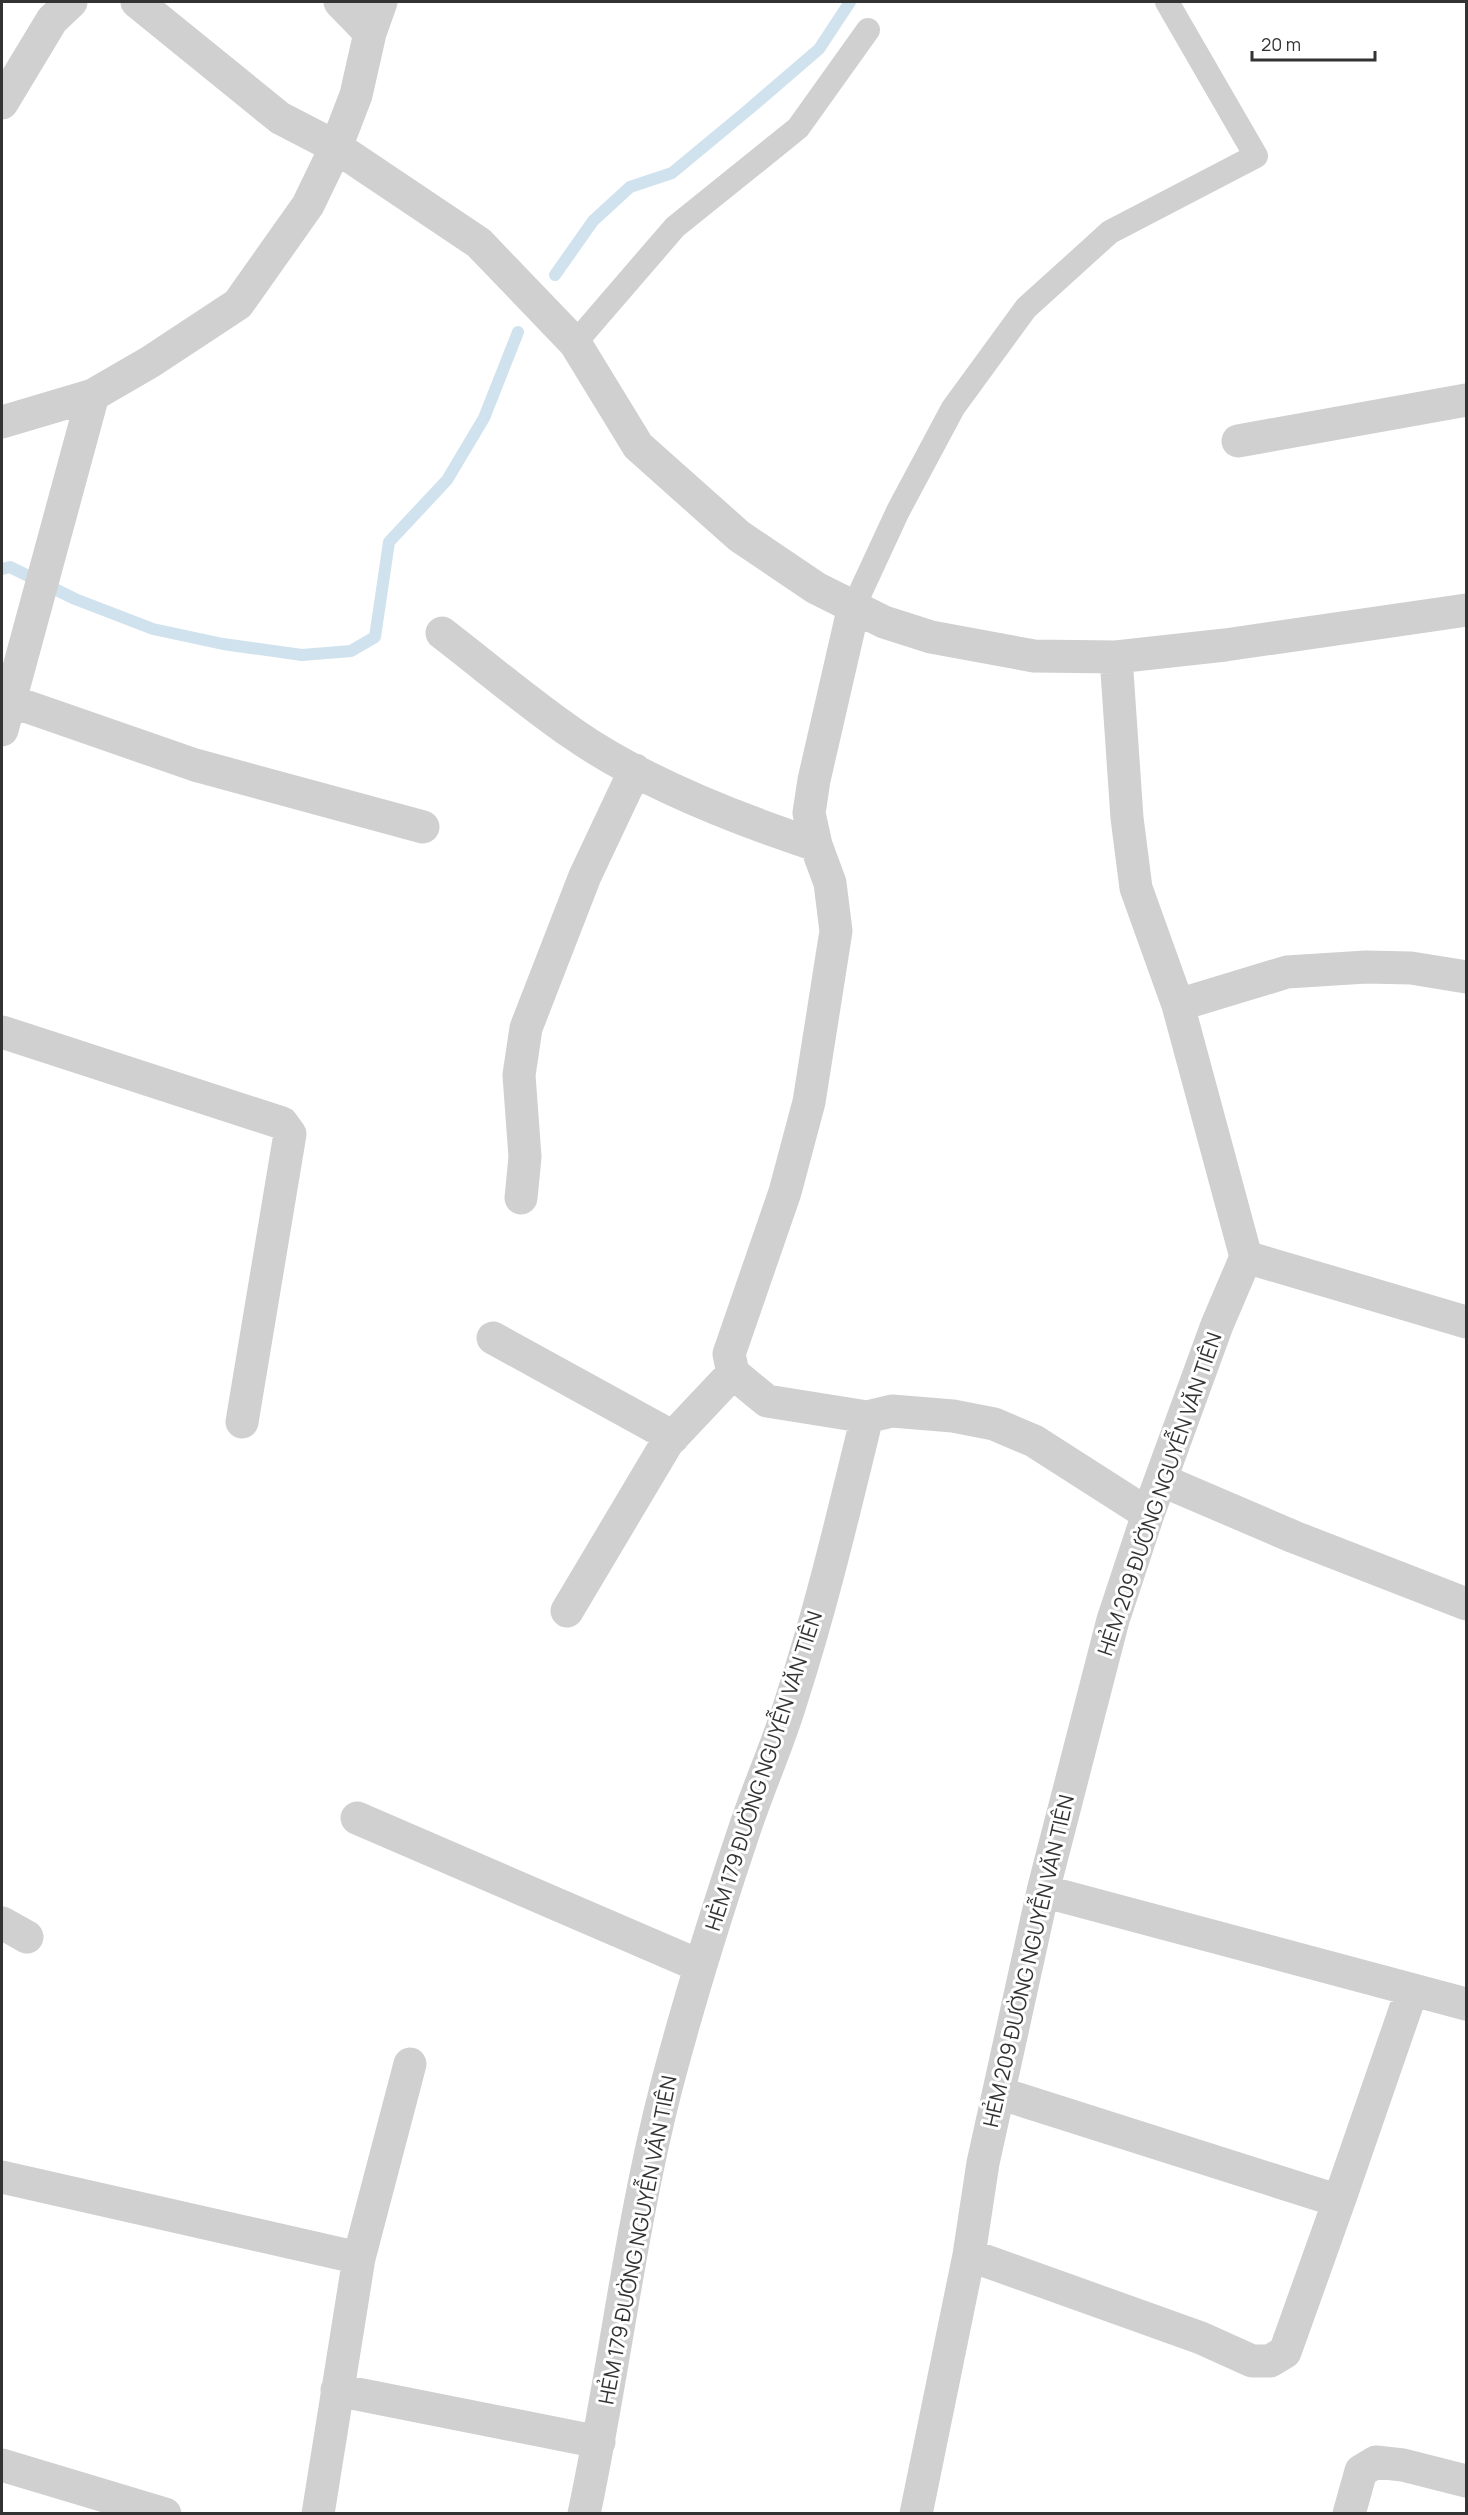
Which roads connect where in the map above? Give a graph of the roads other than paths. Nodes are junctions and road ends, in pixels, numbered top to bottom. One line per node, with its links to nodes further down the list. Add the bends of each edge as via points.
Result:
1 (71, 2): 8 (street, via 52,20)
2 (137, 2): 9 (street, via 280,118)
3 (340, 2): 7 (street)
4 (381, 2): 7 (street)
5 (1167, 2): 15 (lane, via 1256,156 1110,232 1026,308 953,408 898,511)
6 (868, 30): 10 (lane, via 798,128 675,227)
7 (370, 33): 9 (street, via 356,95)
8 (2, 103)
9 (336, 147): 10 (street, via 479,243); 11 (street, via 308,205 238,304)
10 (575, 344): 15 (street, via 638,446 739,536 816,588)
11 (93, 395): 13 (street); 19 (street)
12 (1467, 400): 14 (street)
13 (2, 422)
14 (1238, 441)
15 (854, 606): 18 (street, via 884,622 931,637 1034,656); 22 (street, via 814,780 809,813)
16 (1467, 610): 18 (street)
17 (442, 633): 20 (street, via 573,734)
18 (1116, 657): 24 (street, via 1136,888)
19 (5, 715): 21 (street)
20 (635, 770): 22 (street, via 752,824); 26 (street, via 585,876 526,1028 519,1075 525,1157)
21 (423, 827)
22 (816, 845): 30 (street, via 830,883 836,931 809,1102 784,1192 729,1354)
23 (1467, 977): 24 (street, via 1411,968 1287,972)
24 (1178, 1005): 27 (street)
25 (2, 1032): 32 (street, via 282,1124 290,1134)
26 (521, 1198)
27 (1246, 1257): 28 (street); 34 (street, HẺM 209 ĐƯỜNG NGUYỄN VĂN TIÊN)
28 (1467, 1322)
29 (493, 1338): 33 (street)
30 (733, 1372): 31 (street, via 767,1401); 33 (street)
31 (867, 1417): 35 (street, via 892,1411 994,1424 1034,1441); 40 (street, HẺM 179 ĐƯỜNG NGUYỄN VĂN TIÊN, via 792,1698)
32 (242, 1422)
33 (673, 1437): 37 (street)
34 (1161, 1480): 35 (street, HẺM 209 ĐƯỜNG NGUYỄN VĂN TIÊN); 36 (street)
35 (1148, 1514): 39 (street, HẺM 209 ĐƯỜNG NGUYỄN VĂN TIÊN, via 1113,1620)
36 (1467, 1604)
37 (567, 1611)
38 (357, 1818): 40 (street)
39 (1043, 1891): 41 (street); 44 (street, HẺM 209 ĐƯỜNG NGUYỄN VĂN TIÊN)
40 (700, 1966): 50 (street, HẺM 179 ĐƯỜNG NGUYỄN VĂN TIÊN, via 665,2090 628,2270)
41 (1412, 1990): 42 (street); 46 (street)
42 (1467, 2004)
43 (410, 2064): 48 (street)
44 (999, 2093): 46 (street); 47 (street, HẺM 209 ĐƯỜNG NGUYỄN VĂN TIÊN)
45 (2, 2177): 48 (street)
46 (1339, 2201): 47 (street, via 1285,2352 1270,2361 1252,2361 1201,2338)
47 (969, 2255): 56 (street, HẺM 209 ĐƯỜNG NGUYỄN VĂN TIÊN)
48 (359, 2258): 49 (street)
49 (337, 2390): 50 (street); 54 (street)
50 (599, 2442): 55 (street, HẺM 179 ĐƯỜNG NGUYỄN VĂN TIÊN)
51 (2, 2465): 53 (street)
52 (1467, 2481): 57 (street, via 1376,2462 1361,2470)
53 (165, 2514)
54 (318, 2514)
55 (584, 2514)
56 (916, 2514)
57 (1348, 2514)

